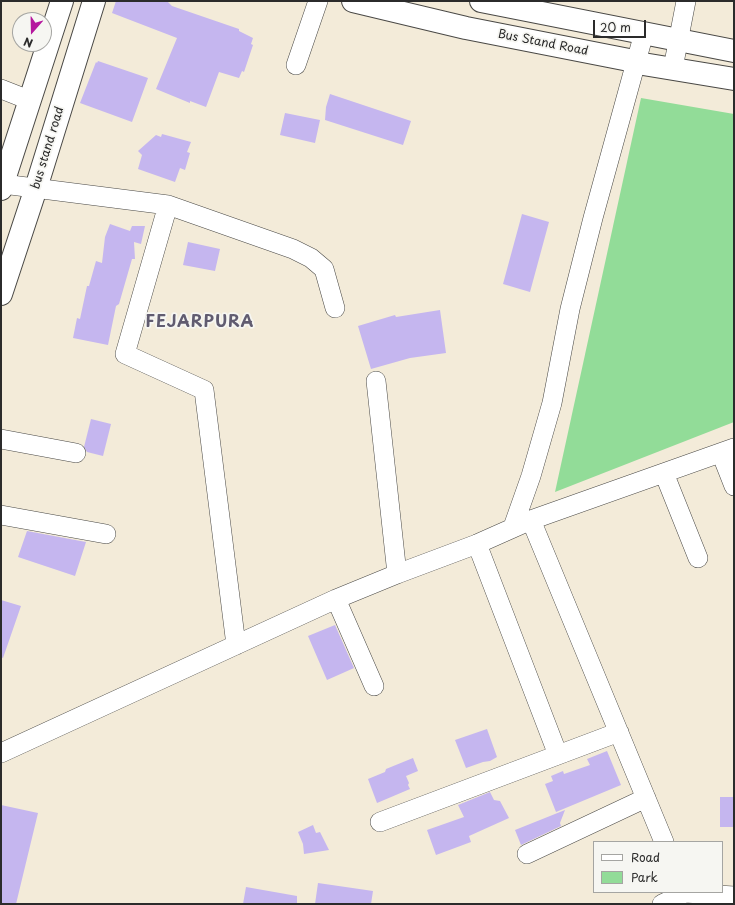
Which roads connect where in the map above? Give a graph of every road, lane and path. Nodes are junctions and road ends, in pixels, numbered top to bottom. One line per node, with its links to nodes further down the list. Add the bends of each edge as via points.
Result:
1 (62, 1): 15 (main road)
2 (94, 1): 17 (main road, bus stand road)
3 (318, 1): 11 (street)
4 (354, 1): 10 (main road, Bus Stand Road, via 466,28)
5 (481, 1): 7 (main road)
6 (686, 1): 8 (street)
7 (644, 33): 8 (main road); 10 (street)
8 (678, 40): 9 (main road); 12 (street)
9 (734, 51)
10 (637, 63): 12 (main road, Bus Stand Road); 29 (street, via 570,308 552,403)
11 (296, 65)
12 (672, 68): 13 (main road, Bus Stand Road)
13 (734, 79)
14 (1, 89): 15 (street)
15 (30, 100): 16 (main road)
16 (2, 186): 17 (street)
17 (36, 188): 18 (street); 19 (main road, bus stand road)
18 (168, 205): 20 (street, via 293,249 311,258 324,269); 35 (street, via 125,354 204,390)
19 (1, 294)
20 (335, 308)
21 (376, 381): 33 (street)
22 (1, 439): 24 (street)
23 (728, 450): 25 (street); 26 (street)
24 (76, 453)
25 (664, 473): 28 (street); 32 (street)
26 (734, 486)
27 (1, 515): 30 (street)
28 (531, 520): 29 (street); 37 (street)
29 (513, 527): 31 (street)
30 (106, 534)
31 (477, 544): 33 (street); 39 (street)
32 (698, 558)
33 (397, 574): 34 (street)
34 (336, 599): 35 (street); 36 (street)
35 (236, 644): 38 (street)
36 (374, 686)
37 (619, 732): 39 (street); 40 (street)
38 (1, 753)
39 (558, 755): 41 (street)
40 (646, 798): 42 (street); 43 (street)
41 (380, 822)
42 (664, 841)
43 (527, 854)
44 (685, 893): 45 (street); 46 (street)
45 (734, 896)
46 (662, 904)

